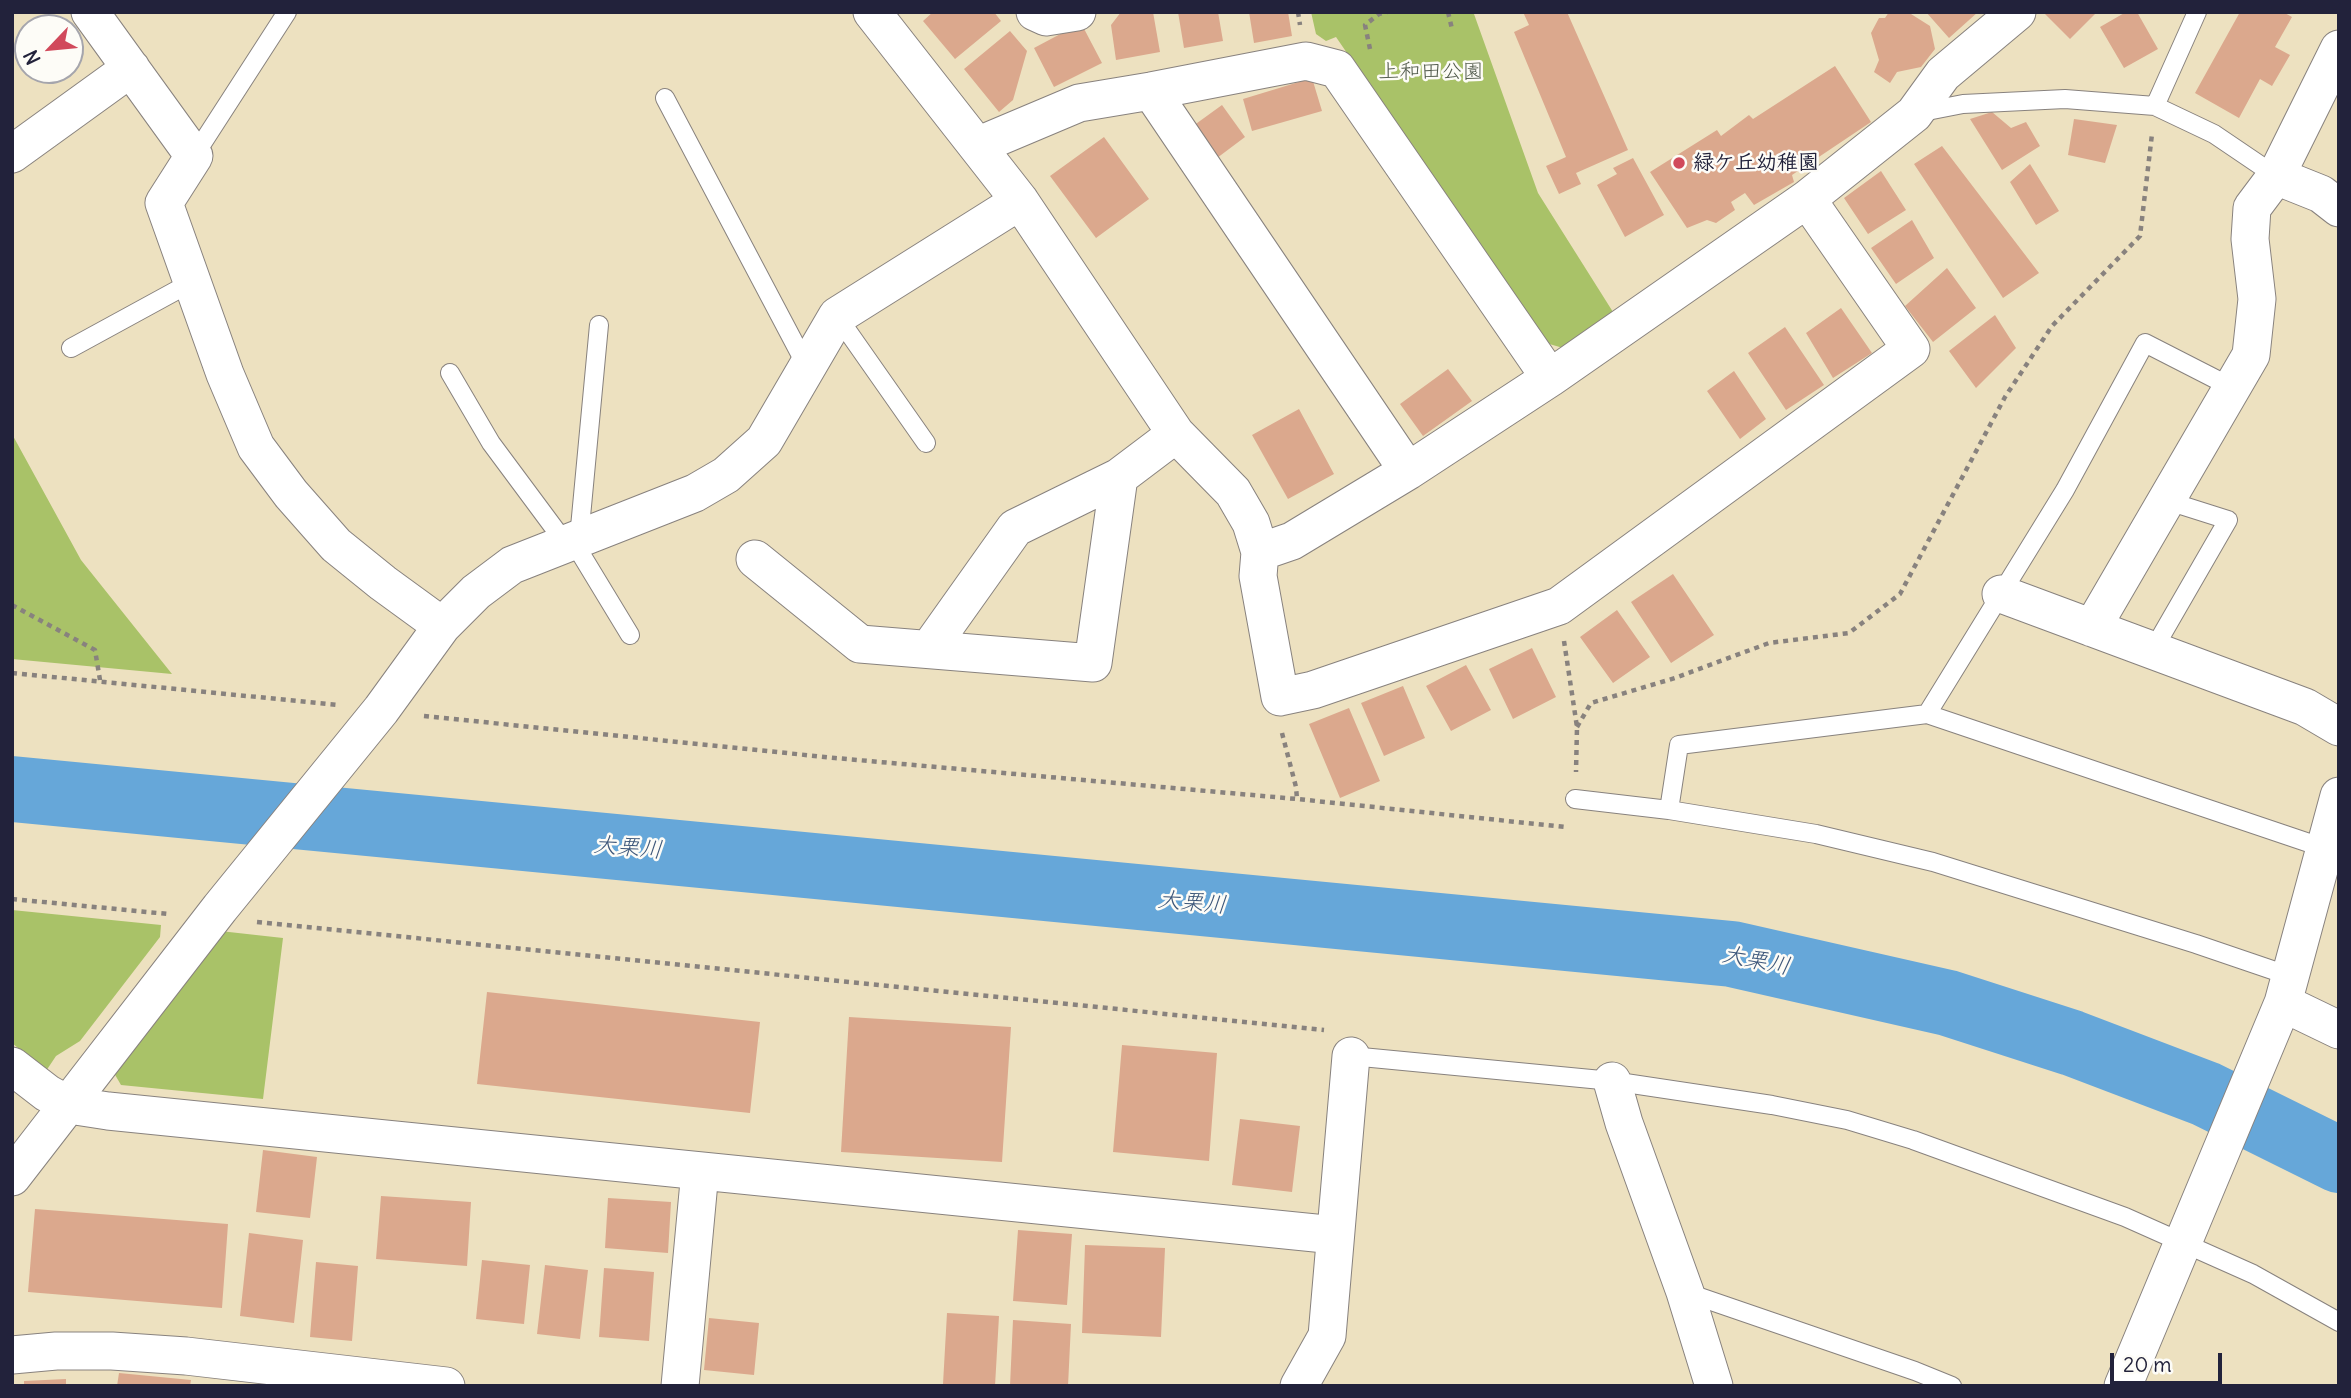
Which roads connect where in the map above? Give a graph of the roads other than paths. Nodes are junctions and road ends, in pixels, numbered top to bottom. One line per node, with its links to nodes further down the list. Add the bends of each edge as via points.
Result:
1 (90, 12): 9 (street)
2 (287, 12): 16 (lane)
3 (872, 12): 14 (street)
4 (1035, 12): 5 (street, via 1046,17)
5 (1077, 12)
6 (2017, 12): 13 (street, via 1944,74)
7 (2197, 12): 12 (lane)
8 (2339, 49): 17 (street)
9 (131, 68): 15 (street); 16 (street)
10 (1151, 91): 14 (street, via 1079,103); 27 (street, via 1306,61 1337,69); 31 (street)
11 (664, 97): 25 (lane)
12 (2155, 106): 13 (lane, via 2065,99 1963,104); 17 (lane, via 2214,134)
13 (1914, 114): 18 (street)
14 (977, 146): 19 (street)
15 (12, 155)
16 (194, 156): 21 (street, via 164,203)
17 (2276, 176): 20 (street, via 2321,194); 28 (street, via 2252,208 2256,317 2251,355)
18 (1807, 199): 27 (street); 35 (street, via 1911,349 1559,606 1313,690 1280,697 1258,576)
19 (1020, 201): 22 (street); 29 (street)
20 (2339, 208)
21 (192, 282): 24 (lane); 38 (street, via 256,447 336,545)
22 (836, 316): 25 (street); 30 (lane)
23 (599, 325): 34 (lane)
24 (71, 348)
25 (806, 365): 34 (street, via 764,441 726,475 695,493)
26 (450, 373): 34 (lane, via 491,443)
27 (1550, 378): 31 (street)
28 (2233, 388): 33 (street); 37 (lane, via 2145,343 2065,491)
29 (1176, 434): 32 (street); 35 (street, via 1233,492 1251,523)
30 (926, 443)
31 (1408, 471): 35 (street, via 1292,541)
32 (1119, 477): 41 (street, via 1015,528); 41 (street, via 1093,663)
33 (2168, 501): 39 (street); 42 (lane, via 2228,520)
34 (573, 541): 38 (street, via 512,565 476,592); 40 (lane)
35 (1260, 552)
36 (755, 559): 41 (street, via 860,644)
37 (2001, 594): 39 (street); 43 (lane)
38 (443, 626): 54 (street, via 381,710 354,715 236,915)
39 (2092, 628): 42 (street)
40 (630, 635)
41 (929, 649)
42 (2153, 650): 44 (street, via 2305,707)
43 (1927, 714): 47 (lane, via 1679,745); 48 (lane)
44 (2339, 727)
45 (2339, 796): 48 (street)
46 (1575, 799): 47 (lane)
47 (1668, 810): 49 (lane, via 1816,835 1933,863 2196,944)
48 (2324, 848): 49 (street)
49 (2284, 998): 50 (street); 57 (street)
50 (2339, 1030)
51 (1339, 1043): 53 (lane); 58 (street)
52 (12, 1066): 54 (street)
53 (1612, 1081): 57 (lane, via 1847,1120 2125,1217); 59 (street)
54 (69, 1105): 55 (street); 56 (street)
55 (700, 1171): 58 (street); 63 (street)
56 (12, 1177)
57 (2190, 1227): 60 (lane, via 2253,1274); 67 (street)
58 (1335, 1235): 64 (street, via 1327,1336)
59 (1685, 1292): 65 (street); 66 (lane)
60 (2339, 1322)
61 (12, 1355): 62 (street, via 112,1351 173,1355)
62 (446, 1386)
63 (680, 1386)
64 (1299, 1386)
65 (1714, 1386)
66 (1952, 1386)
67 (2123, 1386)

